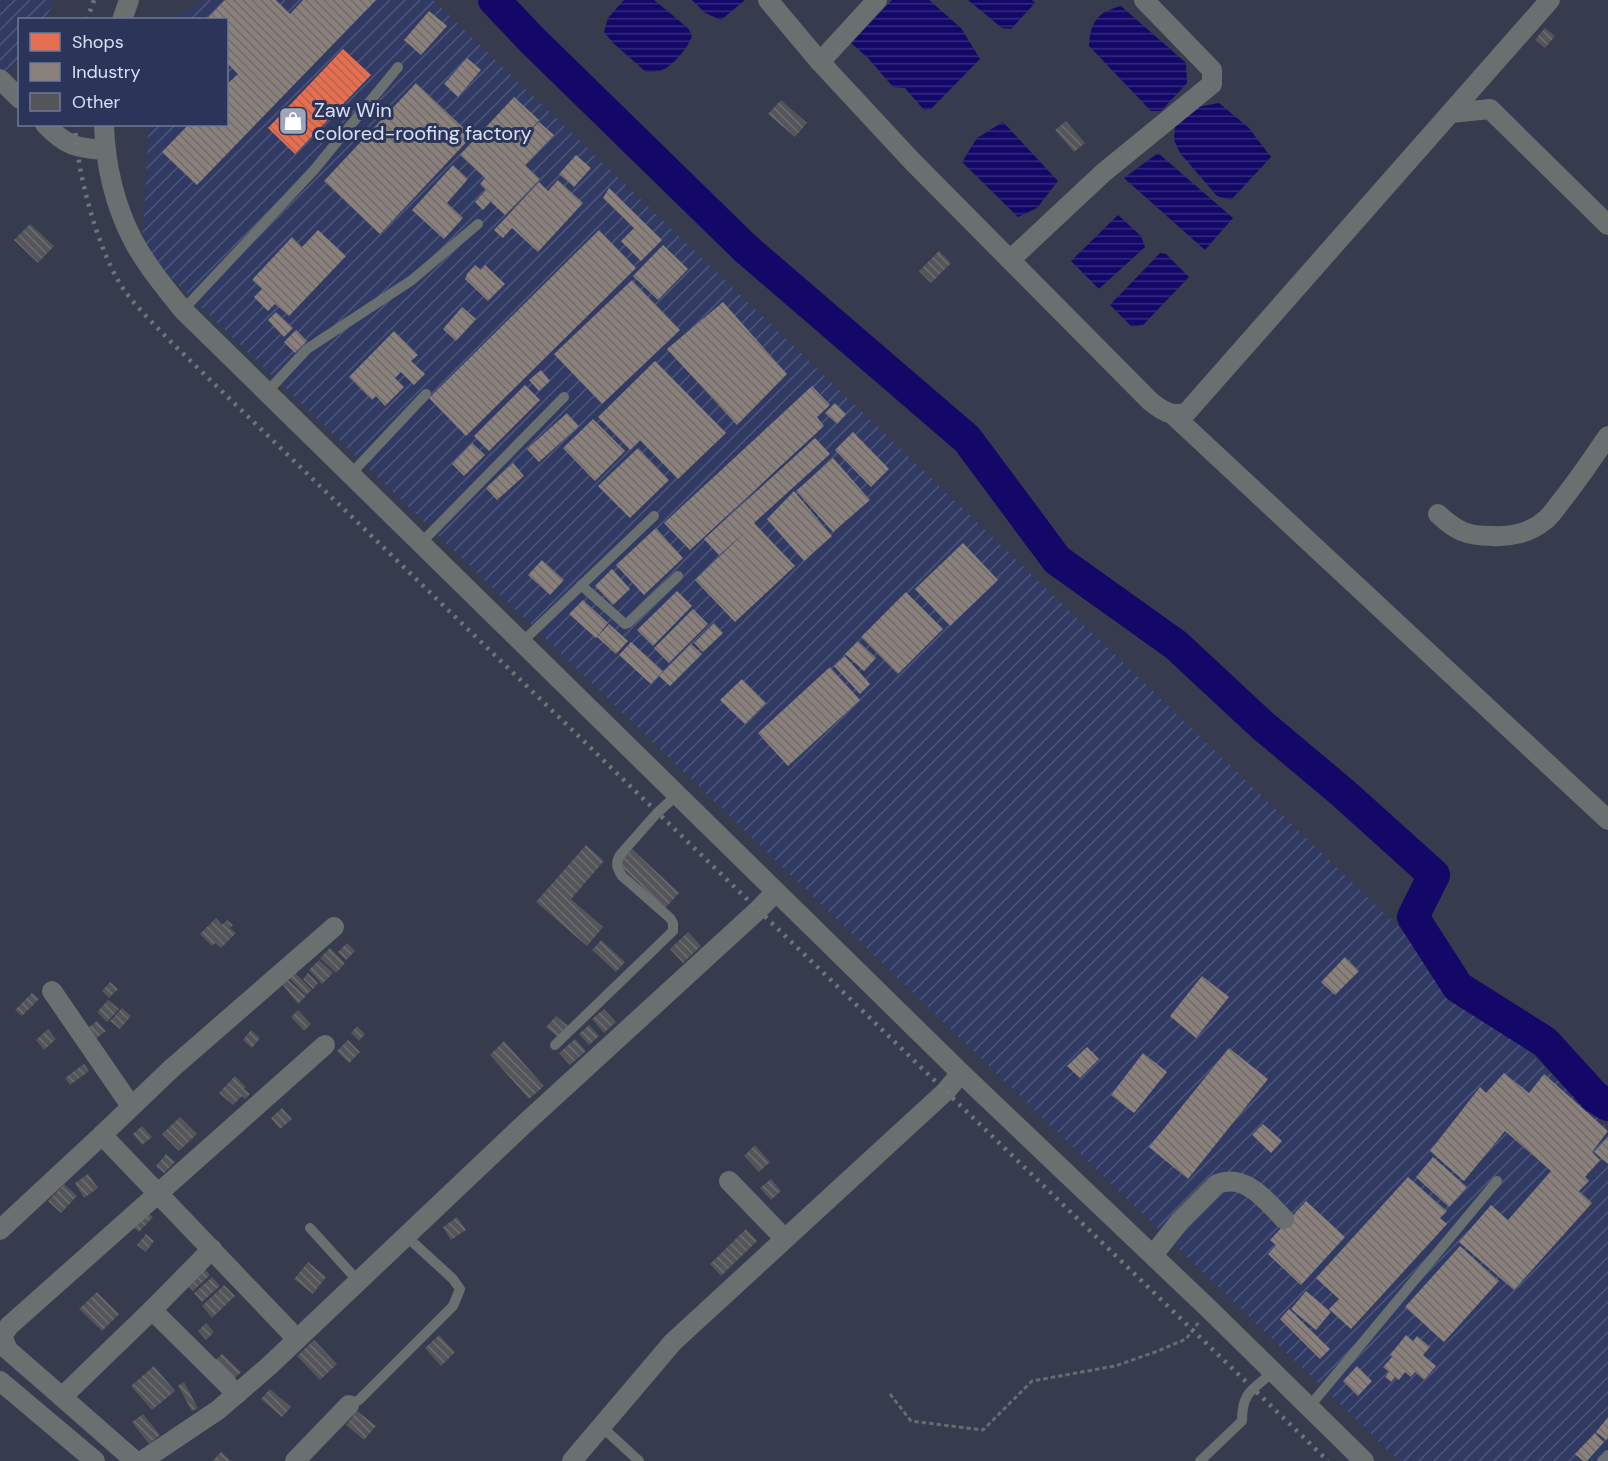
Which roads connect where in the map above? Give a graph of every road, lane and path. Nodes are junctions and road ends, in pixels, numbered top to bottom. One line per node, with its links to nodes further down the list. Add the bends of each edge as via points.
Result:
1 (129, 0): 6 (street)
2 (768, 0): 7 (street)
3 (878, 0): 7 (street)
4 (1144, 0): 17 (street, via 1212,70 1212,84 1103,173)
5 (1550, 0): 11 (street)
6 (123, 18)
7 (820, 62): 17 (street)
8 (398, 67): 18 (lane, via 314,170)
9 (0, 79): 10 (street)
10 (18, 97)
11 (1450, 113): 16 (street, via 1490,109); 22 (street, via 1187,412)
12 (47, 126): 14 (street, via 75,147)
13 (104, 126): 14 (street)
14 (104, 150): 18 (street, via 119,207 134,242)
15 (478, 224): 19 (lane, via 412,280 307,349)
16 (1608, 225)
17 (1010, 260): 22 (street, via 1150,401)
18 (183, 310): 19 (street)
19 (267, 392): 24 (street)
20 (426, 394): 24 (lane)
21 (564, 397): 27 (lane)
22 (1172, 414): 32 (street)
23 (1608, 436): 25 (street, via 1574,486 1546,520 1534,528 1504,537 1463,533)
24 (350, 475): 27 (street)
25 (1438, 514)
26 (654, 516): 29 (lane)
27 (421, 543): 30 (street)
28 (678, 576): 29 (lane, via 625,624)
29 (581, 585): 30 (lane)
30 (522, 642): 31 (street)
31 (677, 795): 33 (street); 37 (lane, via 616,862 622,876 670,918 672,931)
32 (1608, 820)
33 (776, 892): 38 (street); 47 (street)
34 (334, 927): 39 (street)
35 (52, 991): 39 (street)
36 (324, 1045): 43 (street)
37 (555, 1045)
38 (961, 1072): 48 (street, via 946,1091); 50 (street)
39 (131, 1106): 40 (street)
40 (102, 1135): 43 (street); 46 (street)
41 (729, 1181): 48 (street)
42 (1497, 1181): 61 (lane)
43 (158, 1193): 49 (street); 59 (street, via 2,1336 8,1350)
44 (1284, 1219): 50 (street, via 1250,1187 1240,1181 1223,1182 1180,1221)
45 (310, 1228): 51 (lane)
46 (0, 1230)
47 (406, 1236): 51 (street); 60 (lane, via 460,1289 453,1306)
48 (784, 1238): 62 (street, via 673,1342)
49 (212, 1249): 53 (street); 54 (street)
50 (1153, 1255): 52 (street)
51 (358, 1281): 54 (street)
52 (1209, 1309): 55 (street); 58 (path, via 1185,1339 1158,1351 1115,1366 1032,1381 983,1430 911,1421)
53 (152, 1310): 57 (street); 59 (street)
54 (297, 1339): 57 (street)
55 (1273, 1372): 61 (street); 69 (lane, via 1242,1402 1242,1421)
56 (0, 1381): 64 (street)
57 (237, 1394): 65 (street)
58 (890, 1394)
59 (62, 1397): 65 (street)
60 (349, 1405): 66 (street)
61 (1309, 1407): 70 (street)
62 (602, 1426): 67 (street); 68 (lane)
63 (1608, 1455): 71 (lane)
64 (94, 1461)
65 (142, 1461)
66 (295, 1461)
67 (572, 1461)
68 (639, 1461)
69 (1200, 1461)
70 (1364, 1461)
71 (1602, 1461)

